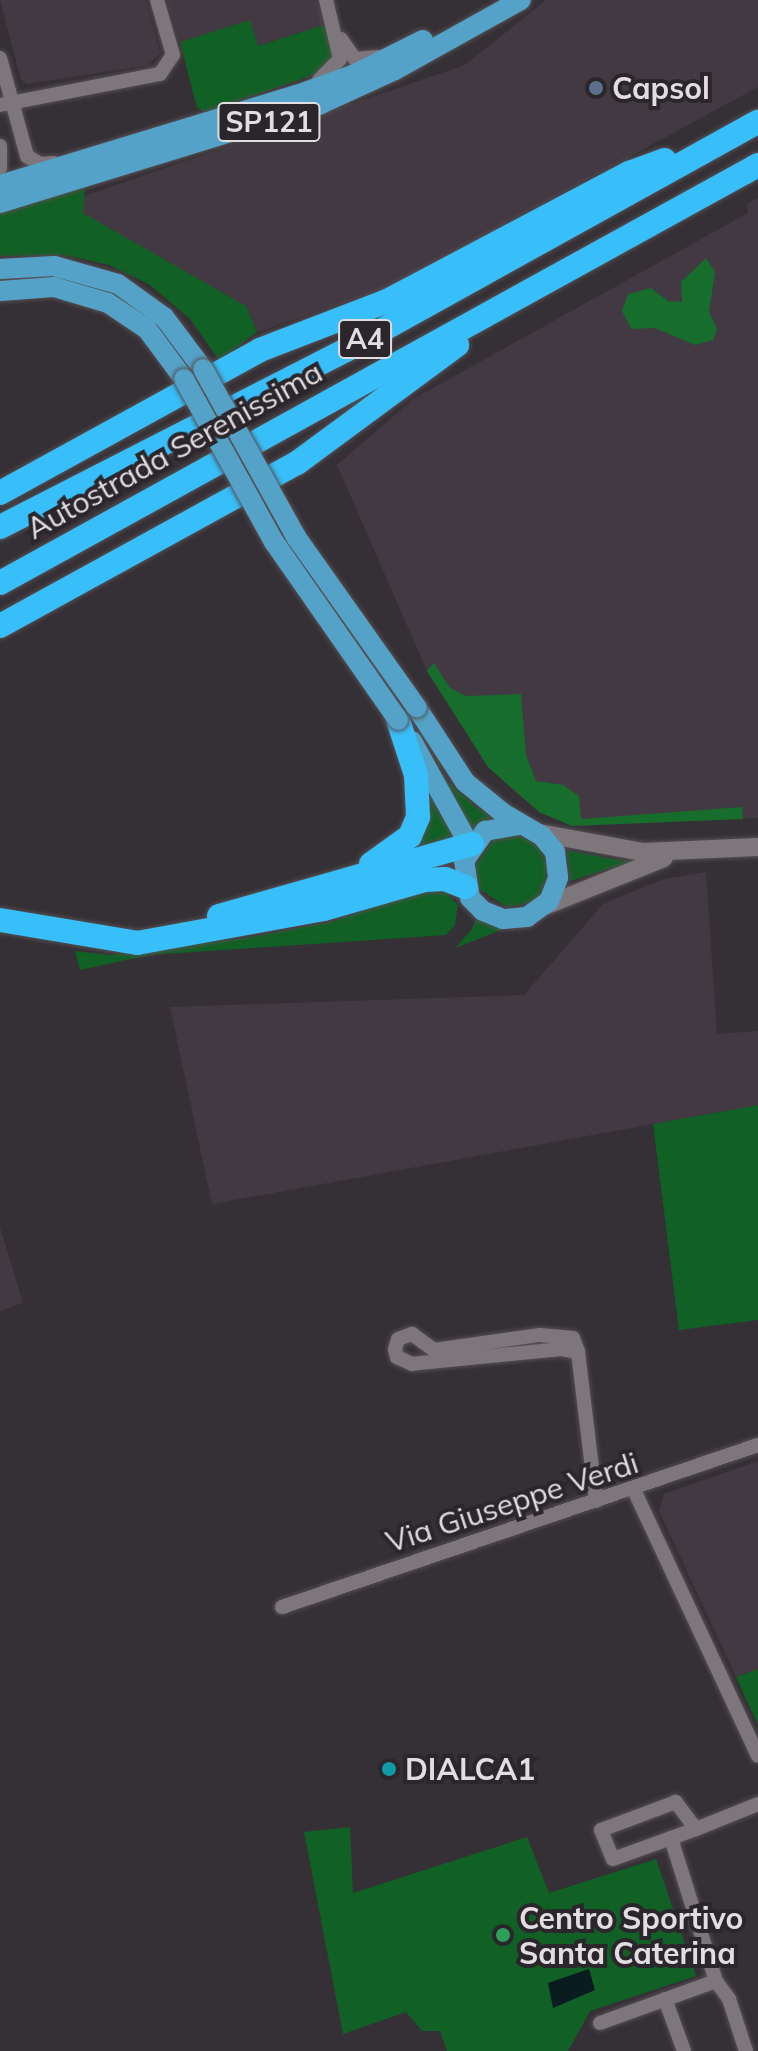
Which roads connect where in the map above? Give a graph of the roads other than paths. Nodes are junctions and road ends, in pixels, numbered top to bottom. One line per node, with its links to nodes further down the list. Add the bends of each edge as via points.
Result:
1 (157, 0): 8 (street, via 172,50 170,65 140,81)
2 (326, 0): 5 (street)
3 (494, 0): 6 (main road, SP121)
4 (521, 0): 20 (main road, SP121, via 321,104)
5 (336, 30): 6 (street, via 360,60); 9 (street, via 340,59 331,73)
6 (423, 40): 9 (main road, SP121, via 348,77)
7 (0, 58): 8 (street)
8 (7, 105): 13 (street)
9 (237, 115): 14 (main road, SP121)
10 (758, 122): 11 (highway, Autostrada Serenissima / A4)
11 (725, 140): 24 (highway, via 629,173 387,301 260,350); 25 (highway, Autostrada Serenissima / A4, via 346,350)
12 (0, 146): 16 (street)
13 (27, 156): 14 (street, via 45,165); 17 (street)
14 (91, 158): 17 (main road, SP121)
15 (758, 165): 22 (highway, Autostrada Serenissima / A4)
16 (0, 168)
17 (25, 177): 18 (main road, SP121); 19 (main road)
18 (0, 185)
19 (0, 196)
20 (0, 203)
21 (0, 269): 28 (main road, bridge, via 54,266 118,284 176,329 296,537)
22 (529, 290): 26 (highway, Autostrada Serenissima / A4); 27 (highway, via 297,463)
23 (0, 291): 28 (main road, bridge, via 54,287 108,303 147,329 184,379 268,533)
24 (0, 493)
25 (0, 527)
26 (0, 583)
27 (0, 626)
28 (408, 714): 29 (main road, via 465,782); 30 (main road); 33 (highway, via 419,795 415,827 386,856)
29 (530, 829): 30 (main road, via 497,826); 32 (street, via 605,849); 35 (main road, via 552,848 559,868 556,888)
30 (471, 845): 33 (highway); 34 (main road, via 463,866)
31 (758, 847): 32 (street)
32 (686, 852): 35 (street)
33 (331, 884): 37 (highway)
34 (465, 887): 35 (main road, via 479,908 503,919 527,917); 37 (highway, via 445,879 425,880 324,909)
35 (545, 906)
36 (0, 920): 37 (highway)
37 (137, 943)
38 (578, 1352): 38 (street, via 573,1338 540,1335 434,1350 412,1334 398,1339 395,1349 397,1357 412,1364 561,1349); 41 (street)
39 (758, 1445): 40 (street, Via Giuseppe Verdi)
40 (634, 1490): 41 (street, Via Giuseppe Verdi); 43 (street)
41 (596, 1501): 42 (street, Via Giuseppe Verdi)
42 (282, 1607)
43 (758, 1756)
44 (758, 1804): 45 (street)
45 (696, 1829): 46 (street); 46 (street, via 676,1802 601,1830 613,1859)
46 (671, 1838): 47 (street)
47 (716, 1981): 48 (street); 51 (street, via 729,1999)
48 (665, 1999): 49 (street); 50 (street)
49 (600, 2023)
50 (684, 2051)
51 (746, 2051)

